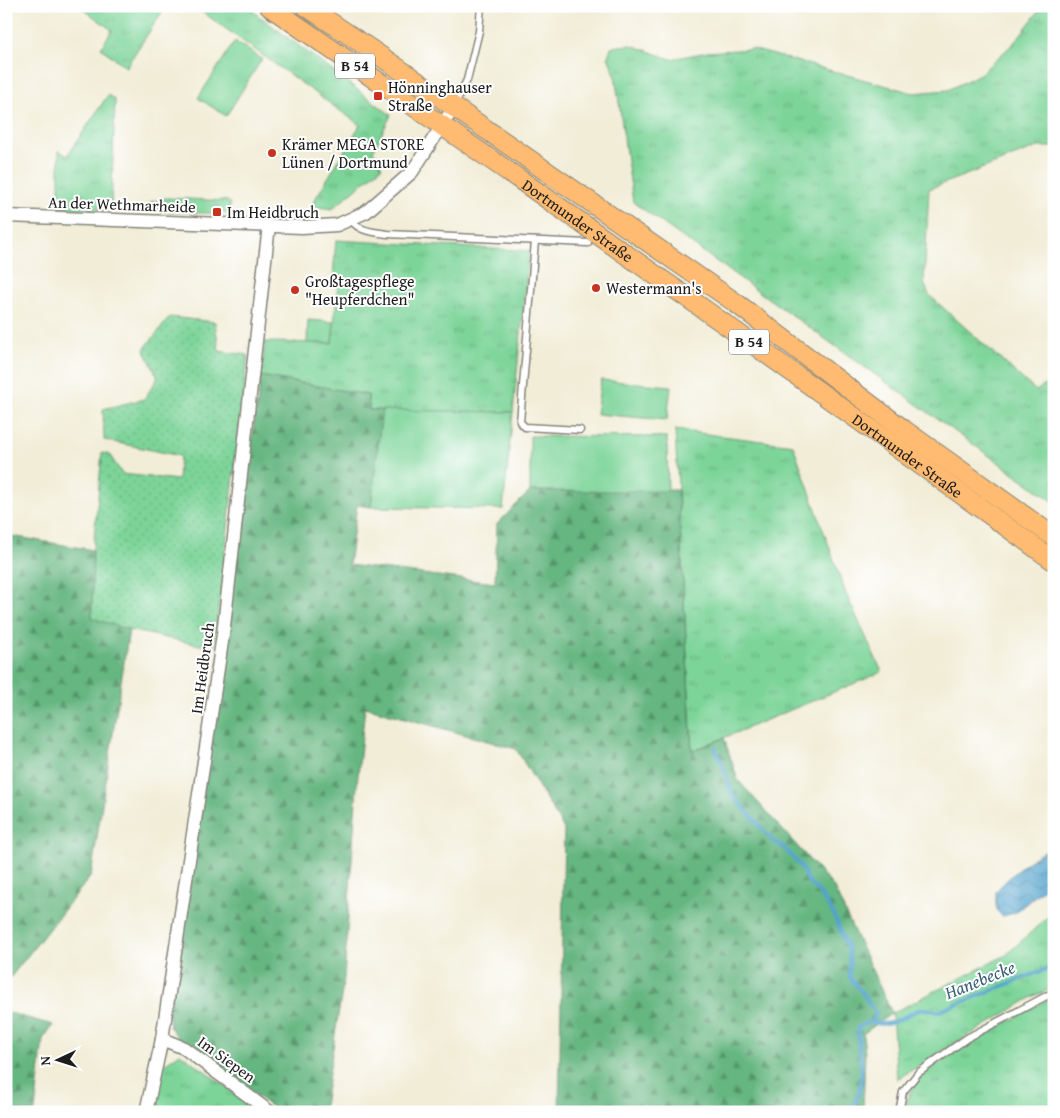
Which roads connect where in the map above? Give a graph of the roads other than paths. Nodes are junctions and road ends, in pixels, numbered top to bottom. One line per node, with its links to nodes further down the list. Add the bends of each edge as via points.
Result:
1 (269, 6): 5 (main road, Dortmunder Straße / B 54)
2 (306, 6): 4 (main road, Dortmunder Straße / B 54)
3 (481, 6): 4 (lane, via 480,30 467,80)
4 (454, 107): 5 (street, An der Wethmarheide); 12 (main road, Dortmunder Straße / B 54, via 736,303 904,430)
5 (441, 126): 7 (street, An der Wethmarheide, via 412,172); 13 (main road, Dortmunder Straße / B 54, via 745,339)
6 (6, 216): 8 (street, An der Wethmarheide)
7 (352, 220): 8 (street, An der Wethmarheide, via 319,227); 9 (lane, via 356,227 381,233)
8 (269, 226): 15 (street, Im Heidbruch, via 223,635)
9 (536, 241): 10 (lane); 11 (lane, via 520,422 525,426)
10 (588, 243)
11 (580, 430)
12 (1054, 537)
13 (1054, 562)
14 (1054, 992): 18 (lane, via 967,1038 918,1073 903,1092)
15 (162, 1039): 16 (street, Im Heidbruch); 17 (street, Im Siepen, via 184,1048)
16 (146, 1112)
17 (270, 1112)
18 (899, 1112)

